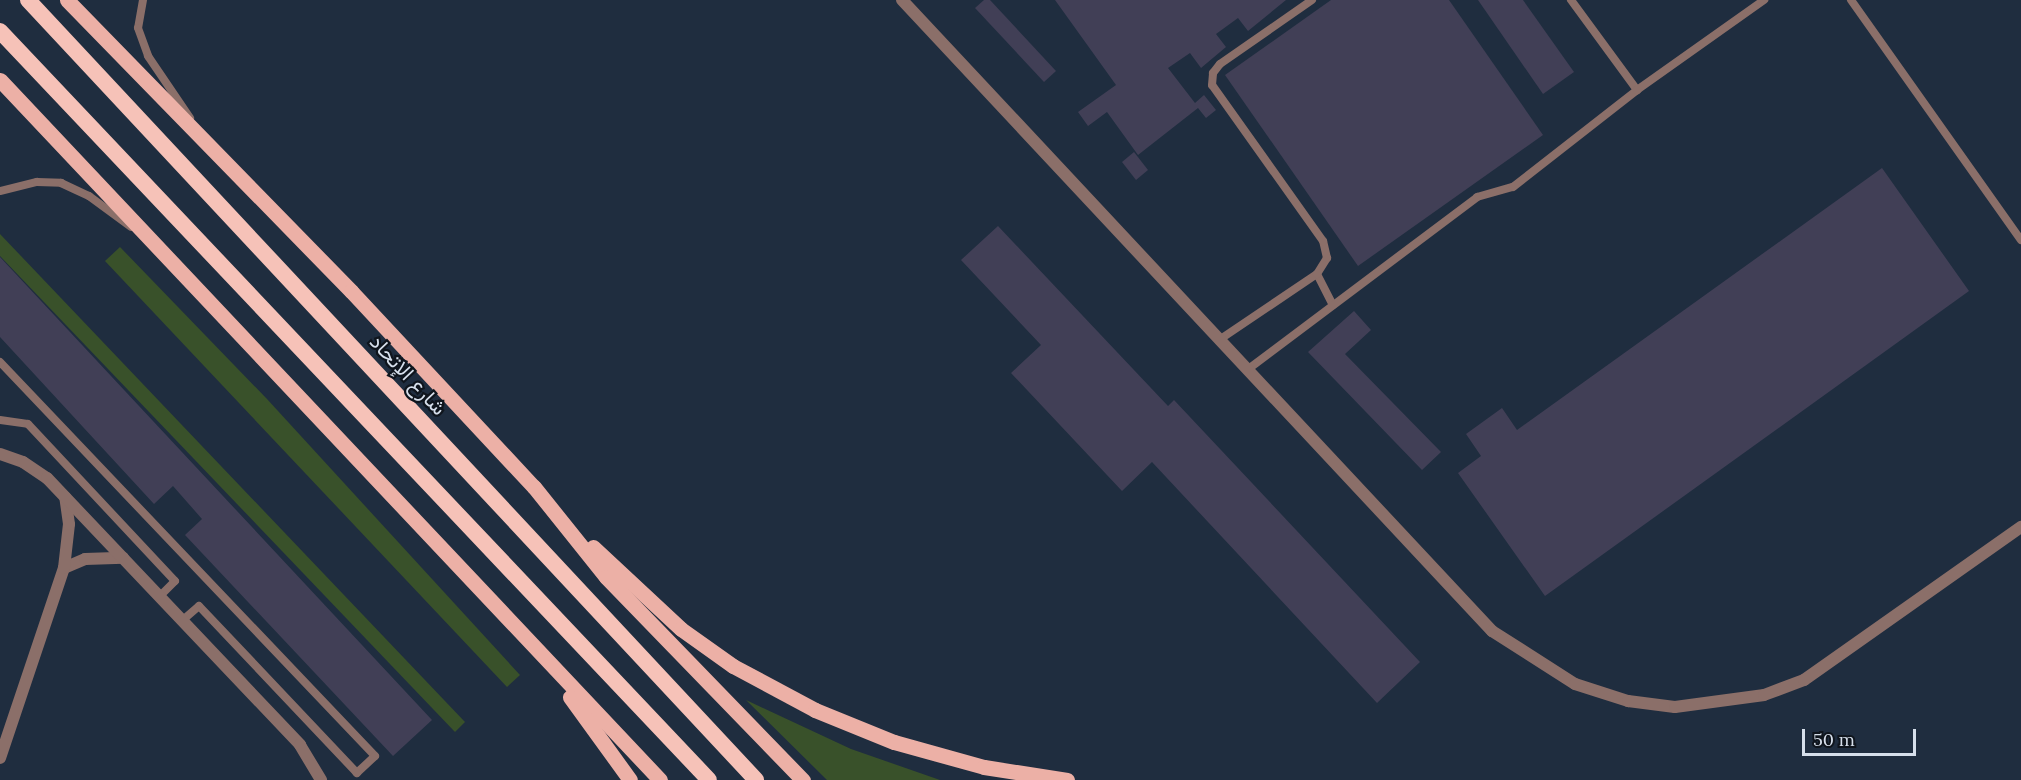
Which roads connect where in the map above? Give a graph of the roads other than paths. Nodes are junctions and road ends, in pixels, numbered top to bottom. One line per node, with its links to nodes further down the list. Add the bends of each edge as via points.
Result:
1 (28, 0): 36 (highway, شارع الإتحاد)
2 (67, 0): 12 (main road)
3 (143, 0): 12 (lane, via 138,28 148,56)
4 (902, 0): 18 (street)
5 (1312, 0): 16 (lane, via 1220,64 1212,79 1217,95 1323,240 1327,258)
6 (1571, 0): 11 (lane, via 1606,53)
7 (1764, 0): 11 (lane)
8 (1851, 0): 14 (lane)
9 (0, 31): 35 (highway)
10 (0, 80): 15 (main road)
11 (1637, 90): 17 (lane, via 1513,187 1477,197)
12 (196, 130): 23 (main road)
13 (0, 191): 15 (lane, via 37,182 62,183 89,196)
14 (2021, 240)
15 (150, 242): 29 (main road)
16 (1317, 274): 17 (lane); 18 (lane)
17 (1334, 305): 20 (lane)
18 (1219, 340): 20 (street)
19 (0, 362): 30 (lane, via 375,756 357,773 199,606)
20 (1247, 370): 25 (street, via 1492,631 1575,684 1628,701 1675,707 1718,704 1764,696 1804,680)
21 (0, 420): 28 (lane, via 28,424 175,581)
22 (0, 454): 24 (street, via 23,462 47,478)
23 (534, 488): 37 (main road, via 606,577); 38 (main road, via 632,586 681,629 733,666 815,710 894,742 984,767)
24 (64, 496): 26 (street); 27 (street, via 69,524)
25 (2021, 527)
26 (123, 558): 27 (street, via 85,559); 28 (street)
27 (64, 568): 31 (street)
28 (159, 597): 30 (street)
29 (495, 604): 33 (main road, via 602,738); 34 (main road)
30 (182, 621): 32 (street, via 300,745)
31 (0, 758)
32 (321, 780)
33 (630, 780)
34 (660, 780)
35 (709, 780)
36 (756, 780)
37 (803, 780)
38 (1067, 780)

